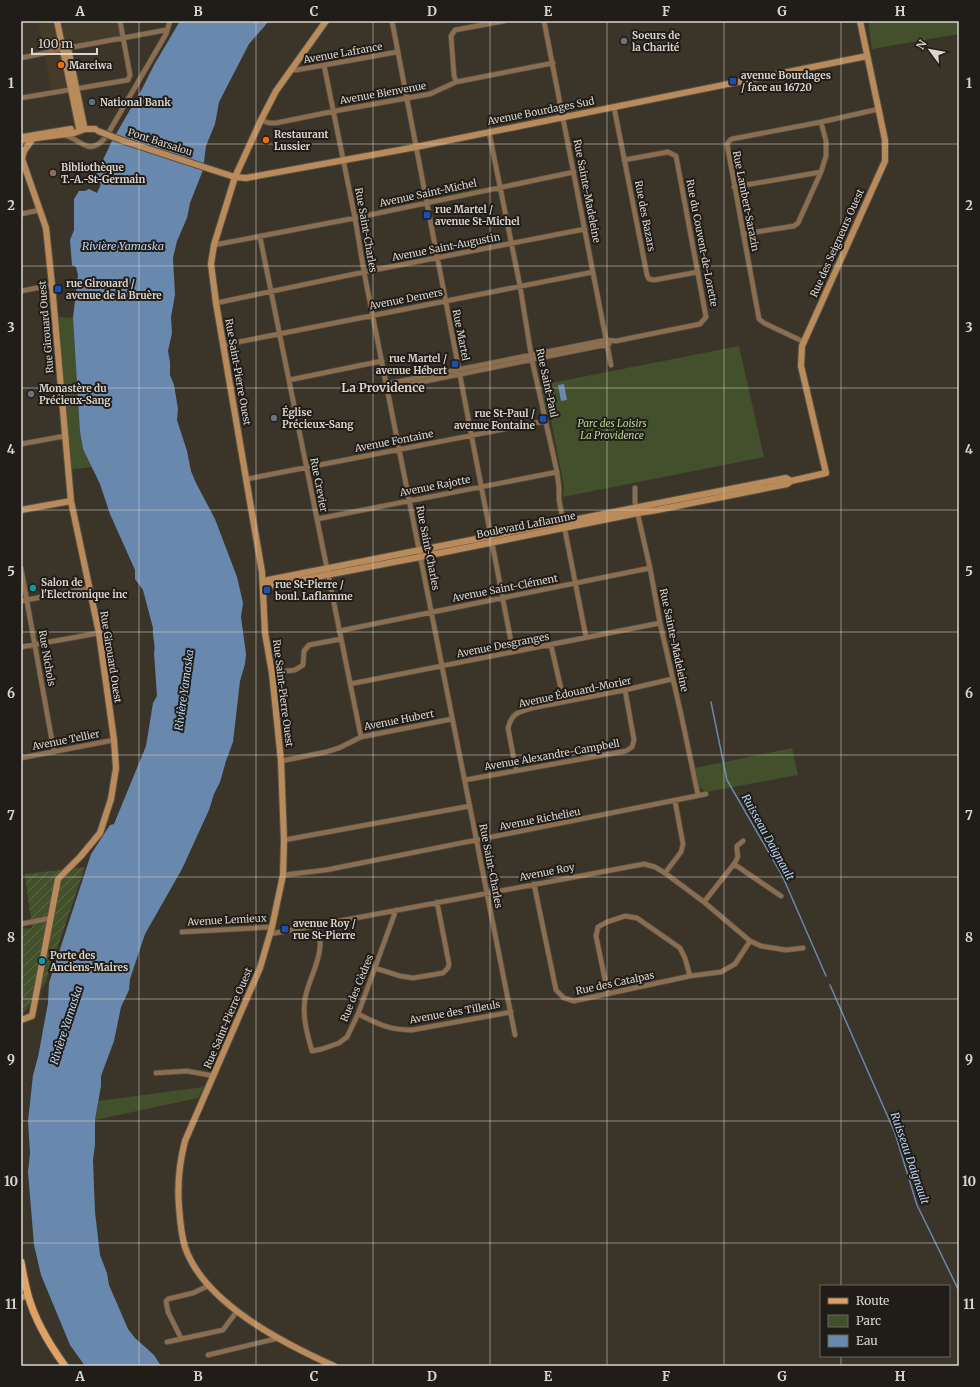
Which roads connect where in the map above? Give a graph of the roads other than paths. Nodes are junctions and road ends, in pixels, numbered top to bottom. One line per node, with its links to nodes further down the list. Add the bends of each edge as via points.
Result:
1 (57, 21): 11 (street)
2 (120, 21): 10 (street)
3 (170, 21): 9 (street)
4 (326, 21): 17 (street, Rue Saint-Pierre Ouest)
5 (392, 21): 12 (street, Rue Martel)
6 (504, 21): 18 (street, via 455,30 451,36)
7 (544, 21): 15 (street, Rue Sainte-Madeleine)
8 (860, 21): 13 (street, Rue des Seigneurs Ouest)
9 (166, 30): 10 (street); 30 (street, via 101,144 83,146 73,138)
10 (124, 38): 11 (street); 19 (street, via 130,75 128,80)
11 (66, 48): 14 (street); 19 (street); 19 (street, via 70,58)
12 (397, 52): 16 (street, Avenue Lafrance); 21 (street, Rue Martel)
13 (867, 56): 22 (street, Avenue Bourdages Sud); 23 (street, Rue des Seigneurs Ouest)
14 (21, 58)
15 (553, 62): 18 (street, Avenue Bienvenue); 25 (street, Rue Sainte-Madeleine)
16 (324, 64): 17 (street, Avenue Lafrance); 24 (street, Rue Saint-Charles)
17 (292, 69): 26 (street, Rue Saint-Pierre Ouest, via 276,91)
18 (456, 82): 21 (street, Avenue Bienvenue, via 430,94)
19 (74, 90): 20 (street); 28 (street); 28 (street)
20 (21, 98)
21 (406, 99): 24 (street, Avenue Bienvenue); 33 (street, Rue Martel)
22 (614, 107): 25 (street, Avenue Bourdages Sud); 36 (street, Rue des Bazars)
23 (879, 109): 27 (street, Rue Lambert-Sarazin); 64 (street, Rue des Seigneurs Ouest, via 885,140 885,161)
24 (334, 111): 26 (street, Avenue Bienvenue, via 276,123); 35 (street, Rue Saint-Charles)
25 (564, 116): 29 (street, Avenue Bourdages Sud); 38 (street, Rue Sainte-Madeleine)
26 (261, 120): 40 (street, Rue Saint-Pierre Ouest)
27 (821, 122): 39 (street, via 826,141 826,156); 42 (street, Rue Lambert-Sarazin, via 730,140 726,147)
28 (83, 127): 30 (street); 31 (street); 37 (street, Pont Barsalou, bridge)
29 (489, 132): 33 (street, Avenue Bourdages Sud); 41 (street, Rue Saint-Paul)
30 (63, 135): 32 (street)
31 (21, 139): 32 (street)
32 (32, 140): 34 (street)
33 (416, 147): 35 (street, Avenue Bourdages Sud); 43 (street, Rue Martel)
34 (22, 158): 44 (street, Rue Girouard Ouest)
35 (344, 160): 40 (street, Avenue Bourdages Sud, via 246,178); 46 (street, Rue Saint-Charles)
36 (624, 160): 55 (street, Rue des Bazars, via 649,279); 55 (street, Rue du Couvent-de-Lorette, via 668,152 676,156)
37 (220, 172): 40 (street, Avenue Bourdages Sud)
38 (574, 172): 41 (street, Avenue Saint-Michel); 47 (street, Rue Sainte-Madeleine)
39 (821, 172): 42 (street); 48 (street, via 798,223 794,226)
40 (235, 176): 51 (street, Rue Saint-Pierre Ouest)
41 (500, 187): 43 (street, Avenue Saint-Michel); 50 (street, Rue Saint-Paul)
42 (734, 187): 48 (street, Rue Lambert-Sarazin)
43 (426, 203): 46 (street, Avenue Saint-Michel); 52 (street, Rue Martel)
44 (40, 210): 45 (street); 56 (street, Rue Girouard Ouest, via 46,228)
45 (21, 214)
46 (355, 218): 49 (street, Avenue Saint-Michel); 53 (street, Rue Saint-Charles)
47 (585, 229): 50 (street, Avenue Saint-Augustin); 54 (street, Rue Sainte-Madeleine)
48 (743, 234): 64 (street, Rue Lambert-Sarazin, via 759,319)
49 (260, 237): 51 (street, Avenue Saint-Michel); 59 (street, Rue Crevier)
50 (512, 243): 52 (street, Avenue Saint-Augustin); 57 (street, Rue Saint-Paul)
51 (214, 245): 61 (street, Rue Saint-Pierre Ouest, via 211,264)
52 (437, 258): 53 (street, Avenue Saint-Augustin); 60 (street, Rue Martel)
53 (364, 272): 59 (street, Avenue Saint-Augustin); 62 (street, Rue Saint-Charles)
54 (593, 272): 57 (street, Avenue Demers); 65 (street, Rue Sainte-Madeleine)
55 (698, 272): 65 (street, Rue du Couvent-de-Lorette, via 706,317 700,324)
56 (52, 285): 58 (street); 75 (street, Rue Girouard Ouest)
57 (520, 286): 60 (street, Avenue Demers); 67 (street, Rue Saint-Paul)
58 (21, 291)
59 (271, 291): 61 (street, Avenue Saint-Augustin); 63 (street, Rue Crevier)
60 (446, 301): 62 (street, Avenue Demers); 70 (street, Rue Martel)
61 (216, 303): 66 (street, Rue Saint-Pierre Ouest)
62 (372, 315): 63 (street, Avenue Demers); 68 (street, Rue Saint-Charles)
63 (280, 334): 66 (street, Avenue Demers); 71 (street, Rue Crevier)
64 (804, 342): 80 (street, Rue des Seigneurs Ouest, via 801,366)
65 (607, 343): 67 (street); 69 (street, Rue Sainte-Madeleine)
66 (223, 345): 81 (street, Rue Saint-Pierre Ouest)
67 (531, 357): 70 (street); 73 (street, Rue Saint-Paul)
68 (382, 361): 71 (street); 72 (street, Rue Saint-Charles)
69 (611, 365)
70 (459, 372): 72 (street); 74 (street, Rue Martel)
71 (289, 380): 78 (street, Rue Crevier)
72 (387, 386): 77 (street, Rue Saint-Charles)
73 (546, 420): 74 (street, Avenue Fontaine); 79 (street, Rue Saint-Paul)
74 (471, 435): 77 (street, Avenue Fontaine); 82 (street, Rue Martel)
75 (65, 436): 76 (street); 85 (street, Rue Girouard Ouest)
76 (21, 444)
77 (399, 450): 78 (street, Avenue Fontaine); 84 (street, Rue Saint-Charles)
78 (307, 468): 81 (street, Avenue Fontaine); 88 (street, Rue Crevier)
79 (556, 472): 82 (street, Avenue Rajotte); 89 (street, Rue Saint-Paul)
80 (826, 473): 87 (street, Boulevard Laflamme, via 791,481 786,478)
81 (247, 479): 96 (street, Rue Saint-Pierre Ouest)
82 (481, 486): 84 (street, Avenue Rajotte); 90 (street, Rue Martel)
83 (635, 488): 87 (street, Rue Sainte-Madeleine)
84 (409, 500): 88 (street, Avenue Rajotte); 91 (street, Rue Saint-Charles)
85 (71, 501): 86 (street); 97 (street, Rue Girouard Ouest)
86 (21, 510)
87 (637, 510): 89 (street, Boulevard Laflamme); 93 (street, Rue Sainte-Madeleine)
88 (317, 519): 94 (street, Rue Crevier)
89 (565, 525): 90 (street, Boulevard Laflamme); 95 (street, Rue Saint-Paul)
90 (491, 540): 91 (street, Boulevard Laflamme); 98 (street, Rue Martel)
91 (420, 554): 94 (street, Boulevard Laflamme); 101 (street, Rue Saint-Charles)
92 (21, 568): 99 (street, Rue Nichols)
93 (650, 568): 95 (street, Avenue Saint-Clément); 102 (street, Rue Sainte-Madeleine)
94 (327, 572): 96 (street, Boulevard Laflamme); 103 (street, Rue Crevier)
95 (576, 583): 98 (street, Avenue Saint-Clément); 105 (street, Rue Saint-Paul)
96 (263, 584): 112 (street, Rue Saint-Pierre Ouest, via 265,633)
97 (88, 588): 99 (street); 104 (street, Rue Girouard Ouest)
98 (502, 598): 101 (street, Avenue Saint-Clément); 110 (street, Rue Martel)
99 (27, 600): 100 (street); 108 (street, Rue Nichols)
100 (21, 601)
101 (431, 612): 103 (street, Avenue Saint-Clément); 111 (street, Rue Saint-Charles)
102 (660, 623): 105 (street, Avenue Desgranges); 113 (street, Rue Sainte-Madeleine)
103 (339, 631): 106 (street, Rue Crevier)
104 (99, 634): 108 (street); 119 (street, Rue Girouard Ouest)
105 (586, 637): 107 (street, Avenue Desgranges)
106 (341, 639): 112 (street, via 309,645 304,651 303,665 295,670); 114 (street, Rue Crevier)
107 (551, 644): 110 (street, Avenue Desgranges); 116 (street)
108 (35, 645): 109 (street); 120 (street, Rue Nichols)
109 (21, 647)
110 (513, 652): 111 (street, Avenue Desgranges)
111 (442, 666): 114 (street, Avenue Desgranges); 117 (street, Rue Saint-Charles)
112 (272, 673): 122 (street, Rue Saint-Pierre Ouest)
113 (672, 679): 115 (street, Avenue Édouard-Morier); 126 (street, Rue Sainte-Madeleine)
114 (350, 684): 118 (street, Rue Crevier)
115 (625, 690): 116 (street, Avenue Édouard-Morier); 123 (street, Avenue Alexandre-Campbell, via 634,740 632,747 626,751)
116 (564, 702): 123 (street, Avenue Édouard-Morier, via 532,708 518,712 514,716 508,728)
117 (452, 719): 118 (street, Avenue Hubert); 124 (street, Rue Saint-Charles)
118 (361, 737): 122 (street, Avenue Hubert, via 326,752)
119 (114, 740): 120 (street, Avenue Tellier); 141 (street, Rue Girouard Ouest, via 116,768 111,799 100,833 58,879)
120 (54, 752): 121 (street, Avenue Tellier)
121 (21, 758)
122 (281, 761): 129 (street, Rue Saint-Pierre Ouest)
123 (516, 770): 124 (street, Avenue Alexandre-Campbell)
124 (465, 780): 128 (street, Rue Saint-Charles)
125 (706, 794): 126 (street, Avenue Richelieu)
126 (698, 795): 127 (street, Avenue Richelieu)
127 (674, 801): 130 (street, Avenue Richelieu); 133 (street, via 683,844 681,852)
128 (470, 806): 129 (street); 130 (street, Rue Saint-Charles)
129 (284, 840): 134 (street, Rue Saint-Pierre Ouest)
130 (477, 840): 134 (street, Avenue Richelieu, via 326,870); 136 (street, Rue Saint-Charles)
131 (742, 841): 132 (street, via 738,846 739,854)
132 (734, 864): 137 (street); 139 (street)
133 (665, 874): 135 (street, Avenue Roy, via 655,867 644,864); 139 (street, Avenue Roy)
134 (282, 875): 144 (street, Rue Saint-Pierre Ouest)
135 (534, 884): 136 (street, Avenue Roy); 151 (street, Rue des Catalpas, via 556,990 564,998 574,1001)
136 (487, 893): 138 (street, Avenue Roy); 152 (street, Rue Saint-Charles)
137 (781, 896)
138 (437, 902): 140 (street, Avenue Roy); 149 (street, via 448,968 443,973 413,978)
139 (704, 902): 147 (street, Avenue Roy)
140 (396, 910): 143 (street, Avenue Roy); 149 (street, Rue des Cèdres)
141 (50, 918): 142 (street); 154 (street, Rue Girouard Ouest, via 32,1016)
142 (21, 924)
143 (317, 926): 146 (street, Avenue Roy); 153 (street, Rue des Cèdres, via 321,946 304,1010 312,1051 339,1043 347,1037)
144 (272, 927): 145 (street, Avenue Lemieux); 146 (street, Rue Saint-Pierre Ouest)
145 (182, 932)
146 (270, 934): 157 (street, Rue Saint-Pierre Ouest, via 260,968)
147 (750, 941): 148 (street, Avenue Roy, via 761,946 786,950); 150 (street, Rue des Catalpas, via 735,964 721,972)
148 (803, 948)
149 (375, 968): 153 (street, Rue des Cèdres)
150 (690, 976): 151 (street, Rue des Catalpas); 151 (street, via 680,948 637,918 625,916 598,927 596,936)
151 (608, 994)
152 (511, 1012): 153 (street, Avenue des Tilleuls, via 412,1030 397,1030); 155 (street, Rue Saint-Charles)
153 (358, 1014)
154 (21, 1020)
155 (515, 1035)
156 (156, 1073): 157 (street, via 186,1070)
157 (214, 1076): 159 (street, Rue Saint-Pierre Ouest, via 185,1141 178,1174 183,1241)
158 (21, 1262): 160 (main road)
159 (208, 1286): 161 (street, Rue Saint-Pierre Ouest, via 221,1300); 162 (street, via 166,1301 168,1312)
160 (24, 1297): 166 (main road, via 50,1346)
161 (237, 1311): 162 (street, via 223,1330); 163 (street, Rue Saint-Pierre Ouest)
162 (181, 1338): 164 (street)
163 (279, 1338): 165 (street); 167 (street, Rue Saint-Pierre Ouest)
164 (167, 1342)
165 (208, 1355)
166 (64, 1366)
167 (334, 1366)

